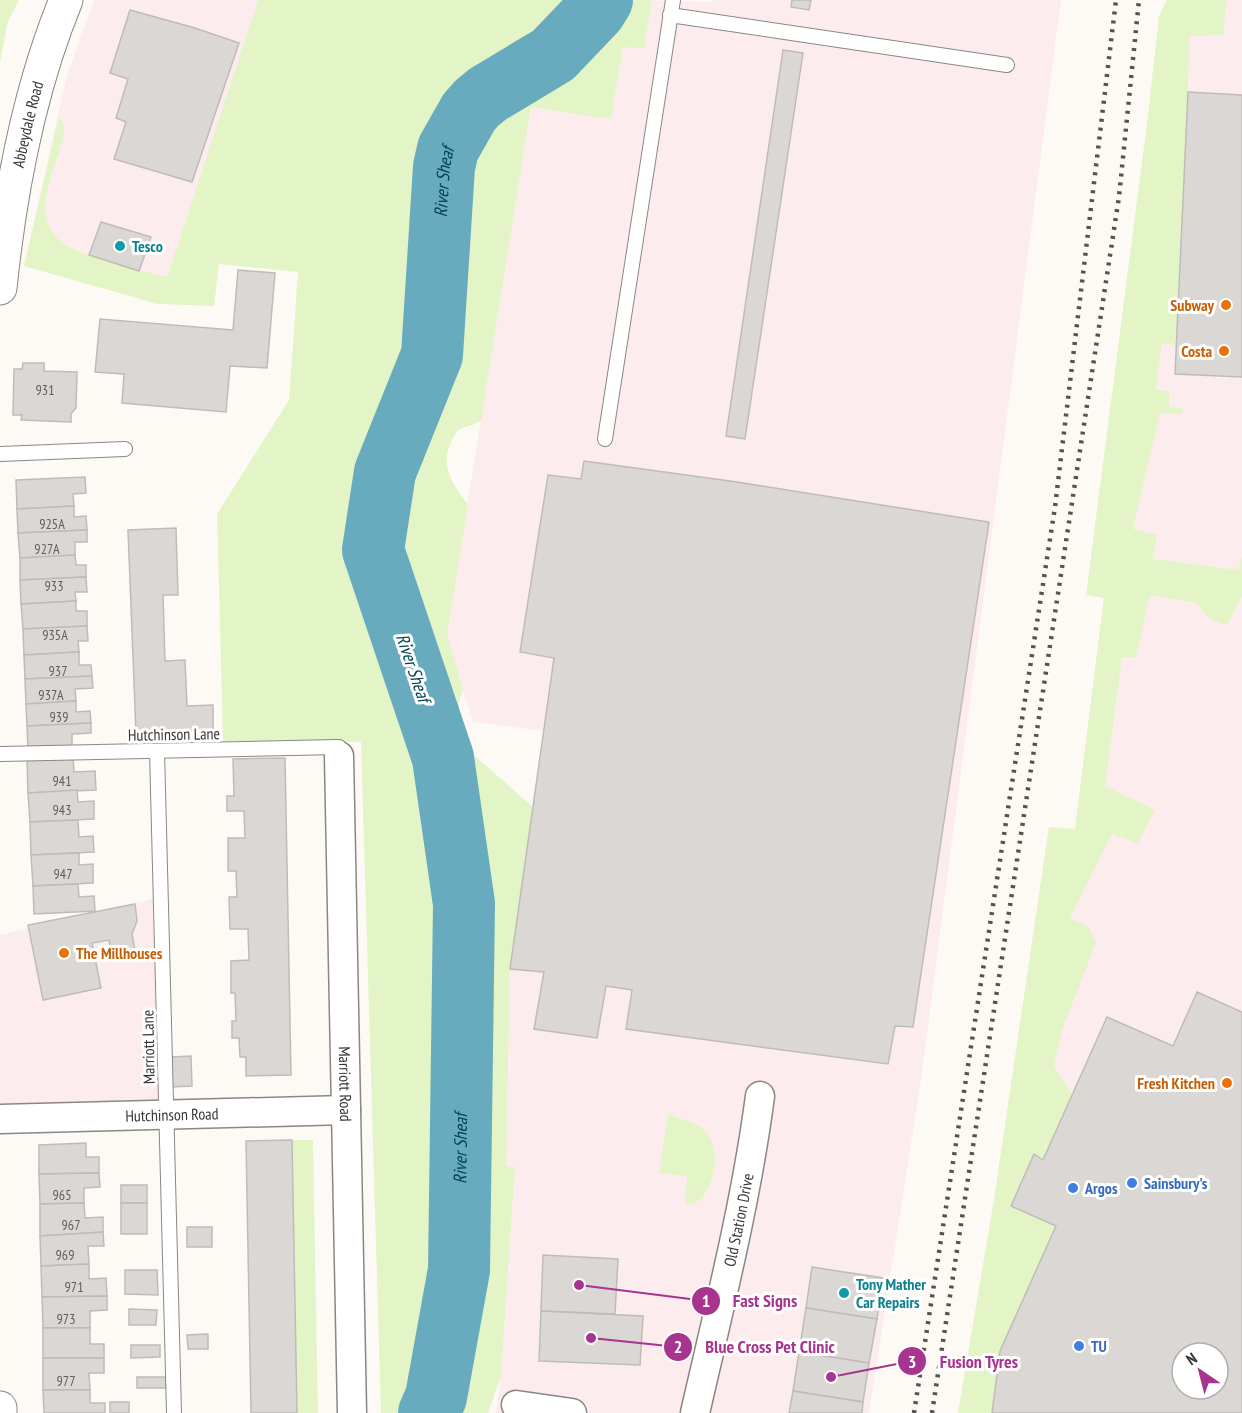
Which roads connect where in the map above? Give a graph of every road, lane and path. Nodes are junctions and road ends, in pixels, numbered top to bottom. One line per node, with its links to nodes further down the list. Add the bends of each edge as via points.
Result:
1 (66, 0): 5 (main road, Abbeydale Road, via 29,122 13,194)
2 (673, 0): 3 (lane)
3 (670, 15): 4 (lane); 6 (lane)
4 (1008, 65)
5 (0, 288)
6 (605, 439)
7 (125, 449): 8 (lane)
8 (0, 454)
9 (158, 751): 10 (lane, Hutchinson Lane); 11 (lane, Hutchinson Lane, via 339,747); 14 (lane, Marriott Lane)
10 (0, 754)
11 (339, 756): 13 (street, Marriott Road)
12 (760, 1096): 22 (street, Old Station Drive, via 732,1256)
13 (346, 1110): 14 (street, Hutchinson Road); 20 (street, Marriott Road)
14 (166, 1114): 15 (street, Hutchinson Road); 19 (lane, Marriott Lane)
15 (0, 1119)
16 (516, 1404): 21 (street)
17 (0, 1408): 18 (main road)
18 (0, 1413)
19 (174, 1413)
20 (352, 1413)
21 (572, 1413)
22 (695, 1413)

